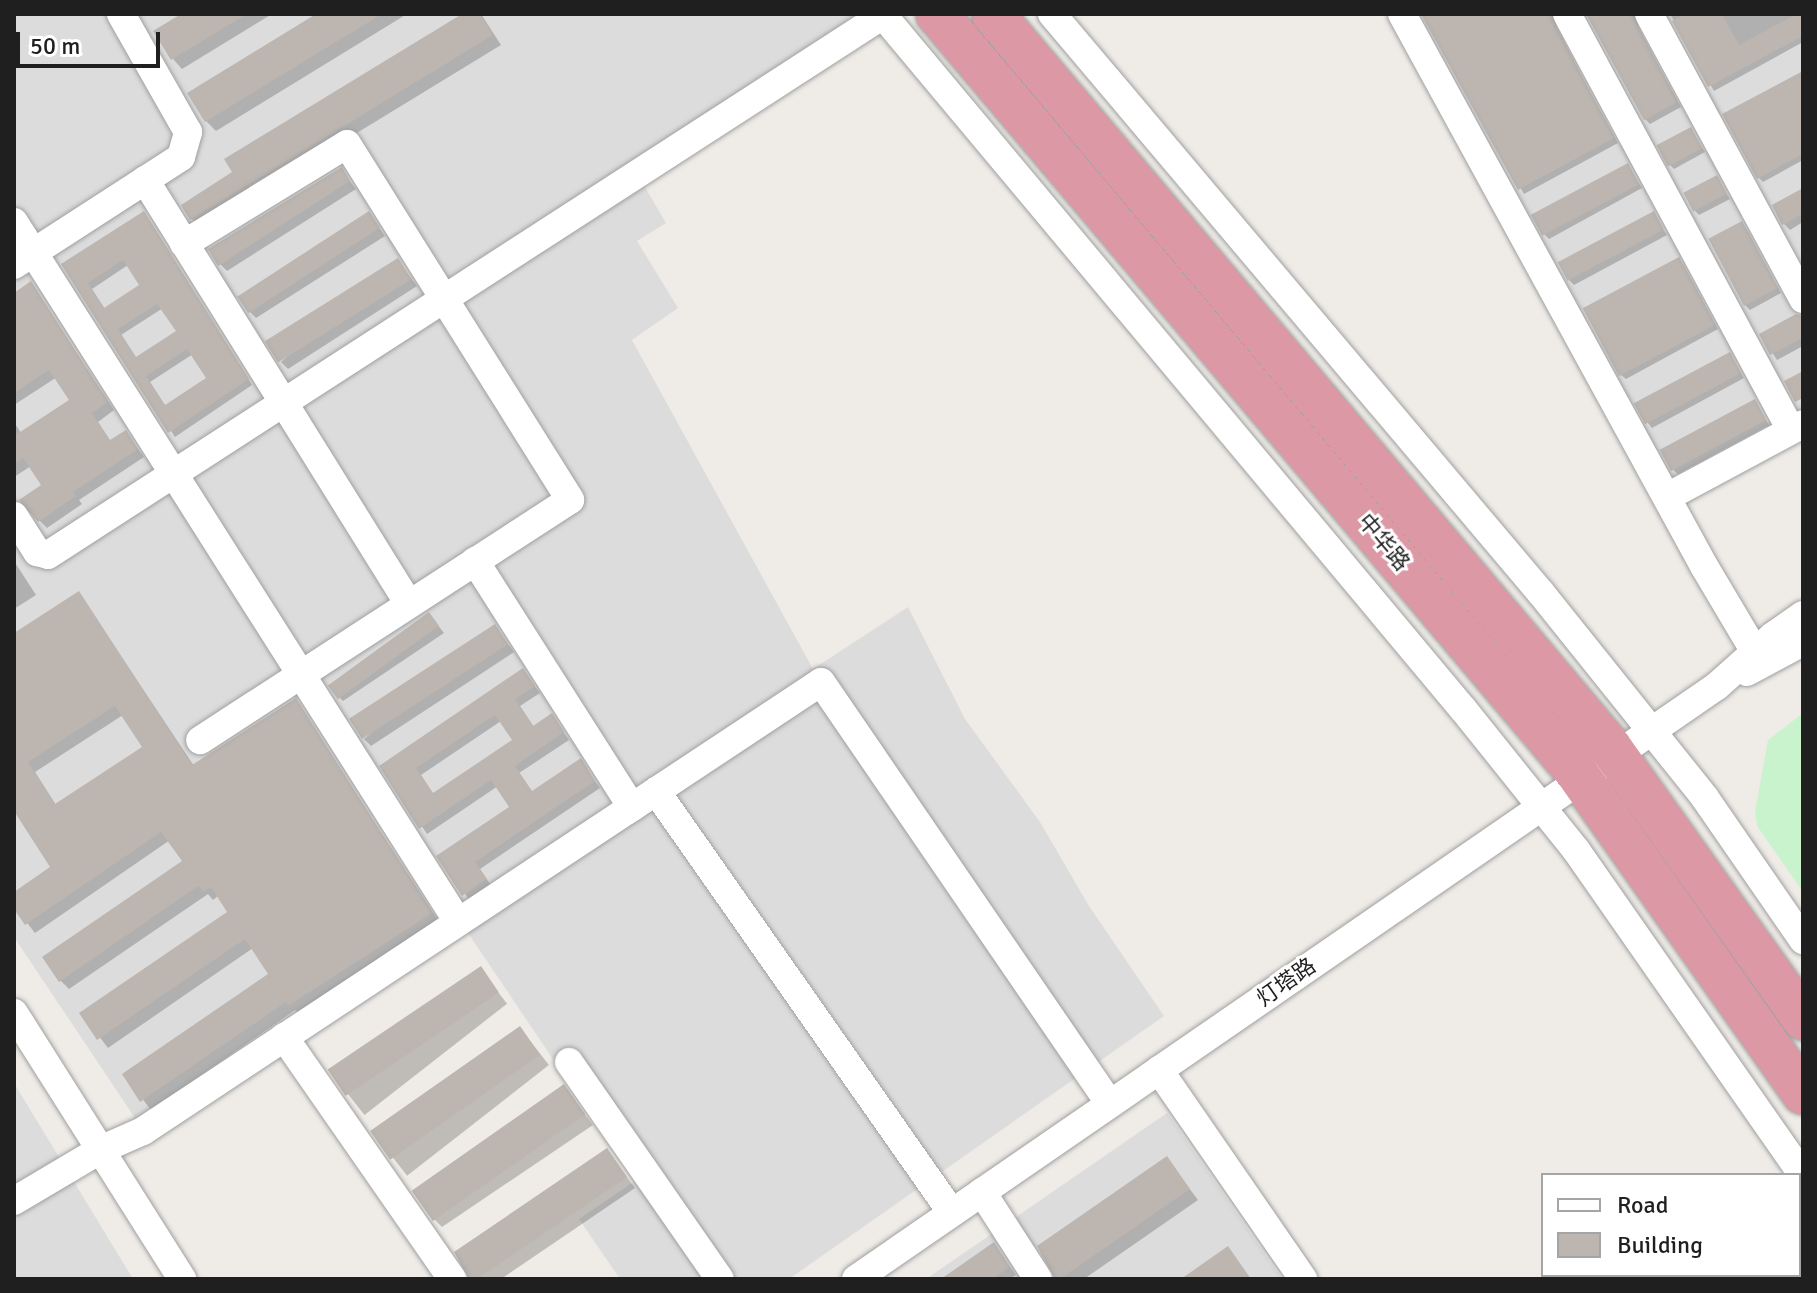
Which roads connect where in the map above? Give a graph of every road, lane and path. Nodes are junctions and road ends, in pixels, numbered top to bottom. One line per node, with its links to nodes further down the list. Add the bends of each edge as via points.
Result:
1 (121, 14): 9 (street, via 188,132 181,157)
2 (883, 14): 13 (street); 33 (street)
3 (937, 14): 30 (highway, 中华路)
4 (993, 14): 29 (highway, 中华路)
5 (1052, 14): 27 (street)
6 (1402, 14): 18 (street)
7 (1567, 14): 16 (street)
8 (1649, 14): 14 (street)
9 (145, 180): 11 (street); 12 (street)
10 (14, 222): 12 (street)
11 (184, 244): 13 (street, via 347,144); 15 (street)
12 (24, 259): 17 (street)
13 (444, 299): 15 (street); 20 (street, via 570,500)
14 (1803, 299)
15 (283, 403): 17 (street); 21 (street)
16 (1797, 427): 18 (street)
17 (173, 473): 19 (street, via 48,555 37,552); 25 (street)
18 (1667, 497): 24 (street)
19 (14, 516)
20 (475, 561): 21 (street); 32 (street)
21 (409, 604): 25 (street)
22 (1803, 615): 24 (street, 灯塔路)
23 (1803, 642): 26 (street, 灯塔路)
24 (1755, 652): 26 (street, 灯塔路)
25 (300, 674): 28 (street); 34 (street)
26 (1717, 686): 27 (street, 灯塔路)
27 (1652, 731): 29 (street, 灯塔路); 35 (street)
28 (200, 740)
29 (1616, 756): 30 (street, 灯塔路); 37 (highway, 中华路)
30 (1581, 779): 33 (street, 灯塔路); 41 (highway, 中华路)
31 (656, 791): 32 (street); 42 (street, via 821,682); 47 (street)
32 (632, 807): 34 (street)
33 (1542, 807): 40 (street, 灯塔路); 44 (street)
34 (458, 922): 38 (street)
35 (1803, 940)
36 (14, 1013): 43 (street)
37 (1803, 1019)
38 (284, 1037): 43 (street, via 143,1131); 49 (street)
39 (569, 1062): 50 (street)
40 (1159, 1070): 42 (street, 灯塔路); 53 (street)
41 (1803, 1093)
42 (1110, 1104): 45 (street, 灯塔路)
43 (100, 1150): 46 (street); 48 (street)
44 (1803, 1175)
45 (982, 1192): 47 (street, 灯塔路); 52 (street)
46 (14, 1201)
47 (952, 1213): 51 (street, 灯塔路)
48 (182, 1279)
49 (452, 1279)
50 (720, 1279)
51 (856, 1279)
52 (1038, 1279)
53 (1303, 1279)

